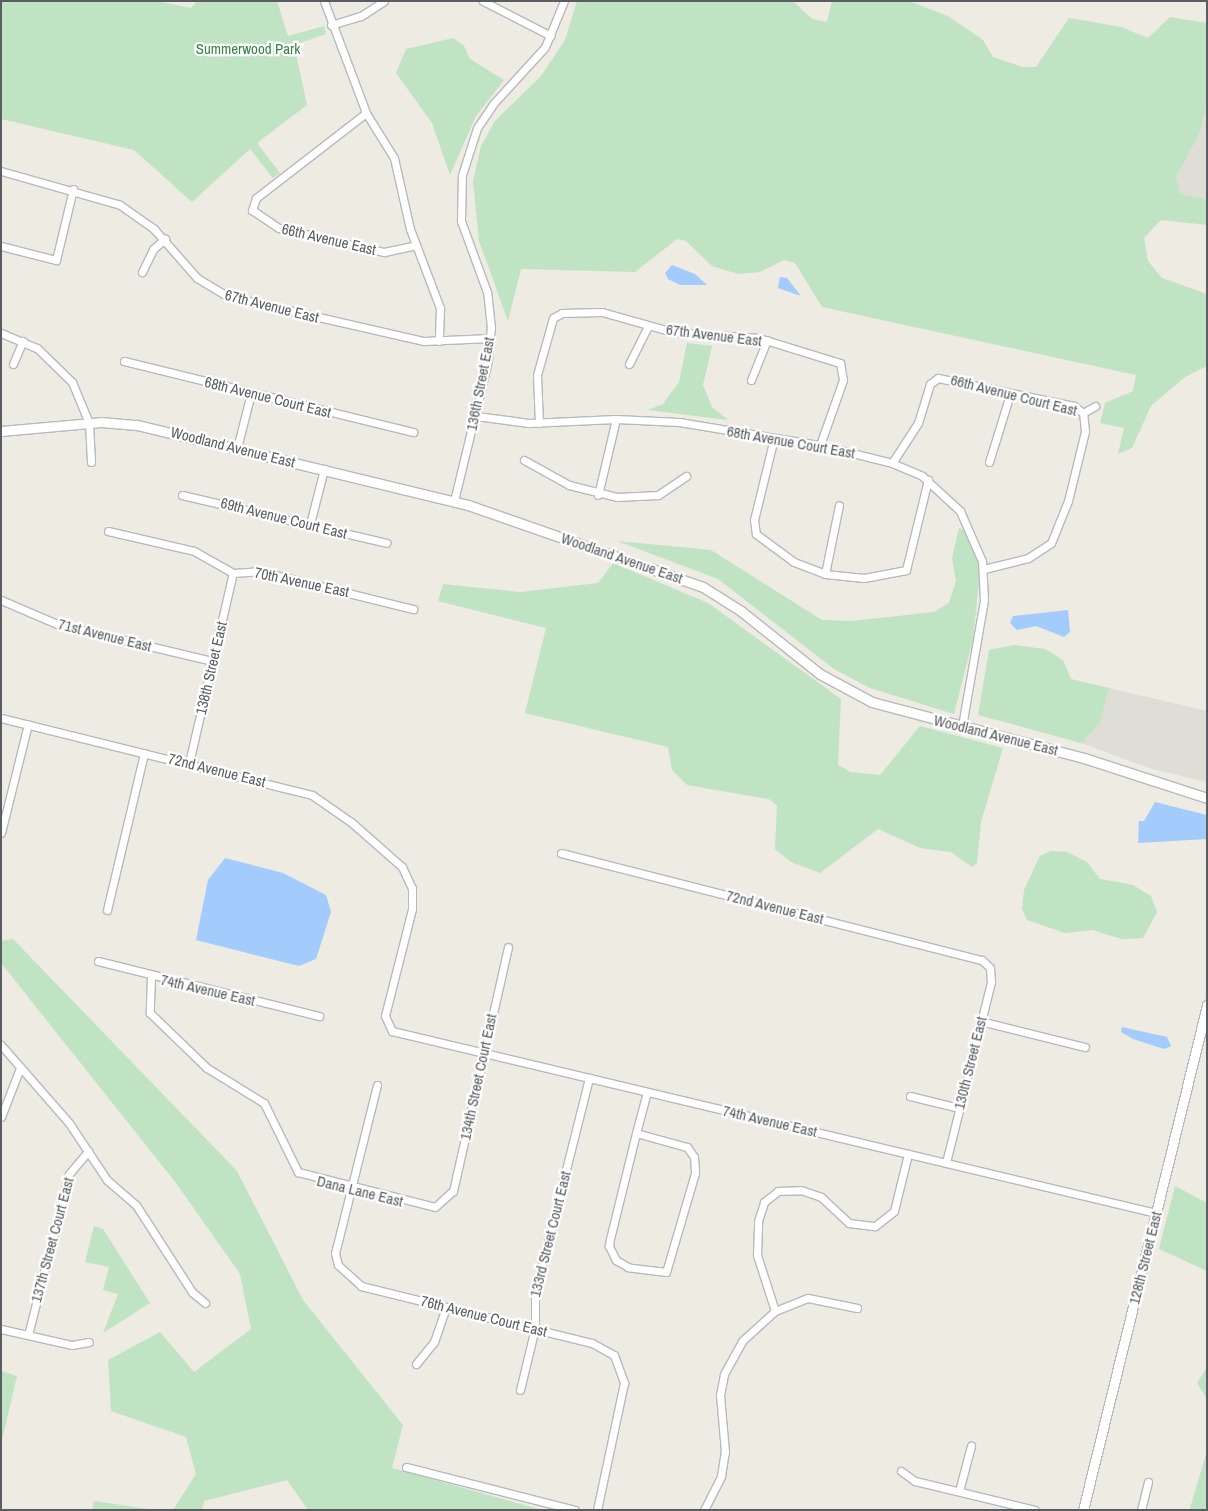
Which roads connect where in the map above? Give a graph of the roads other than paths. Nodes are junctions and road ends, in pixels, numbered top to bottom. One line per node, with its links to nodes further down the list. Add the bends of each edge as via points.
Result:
1 (324, 1): 7 (street)
2 (384, 1): 7 (street, via 361,16)
3 (483, 1): 6 (street)
4 (501, 1): 6 (street)
5 (564, 1): 8 (street, 136th Street East)
6 (498, 9): 8 (street)
7 (331, 25): 9 (street)
8 (551, 36): 18 (street, 136th Street East, via 538,58 486,114 470,144 462,175 461,221 487,292)
9 (366, 113): 14 (street, via 394,158); 14 (street, 66th Avenue East, via 252,204 252,210 279,228 384,252)
10 (1, 170): 11 (street, 67th Avenue East)
11 (73, 189): 12 (street, 67th Avenue East, via 120,205); 13 (street, via 56,260)
12 (165, 239): 15 (street, via 153,248); 21 (street, 67th Avenue East, via 197,278 226,296)
13 (1, 246)
14 (416, 246): 21 (street, via 440,308)
15 (142, 272)
16 (648, 326): 19 (street, 67th Avenue East); 24 (street); 33 (street, 67th Avenue East, via 602,312 555,316 537,375)
17 (1, 334): 20 (street)
18 (490, 338): 21 (street, 67th Avenue East); 30 (street, 136th Street East)
19 (767, 340): 25 (street); 37 (street, 67th Avenue East, via 842,367 841,389)
20 (23, 341): 23 (street); 32 (street, via 63,368 80,397)
21 (439, 341)
22 (124, 361): 26 (street, 68th Avenue Court East)
23 (13, 364)
24 (630, 364)
25 (752, 380)
26 (251, 393): 35 (street, 68th Avenue Court East); 38 (street)
27 (1010, 394): 29 (street, 66th Avenue Court East, via 1074,406); 41 (street); 42 (street, 66th Avenue Court East, via 943,377 933,381 918,423)
28 (1095, 406): 29 (street, 66th Avenue Court East)
29 (1083, 413): 53 (street, via 1085,431 1068,501 1046,548 1018,562)
30 (476, 416): 33 (street, 68th Avenue Court East); 48 (street, 136th Street East)
31 (616, 419): 33 (street, 68th Avenue Court East); 36 (street, 68th Avenue Court East, via 679,422); 47 (street)
32 (89, 423): 34 (street, Woodland Avenue East); 38 (street, Woodland Avenue East, via 138,425); 40 (street)
33 (539, 423)
34 (1, 431)
35 (413, 432)
36 (774, 438): 37 (street, 68th Avenue Court East); 55 (street, via 753,526 756,534 784,556)
37 (820, 445): 42 (street, 68th Avenue Court East)
38 (238, 448): 43 (street, Woodland Avenue East)
39 (524, 460): 47 (street, via 554,478)
40 (91, 462)
41 (989, 462)
42 (892, 463): 45 (street, 68th Avenue Court East)
43 (324, 469): 48 (street, Woodland Avenue East); 50 (street)
44 (686, 476): 47 (street, via 658,495)
45 (928, 480): 53 (street, 68th Avenue Court East, via 960,511 976,539); 55 (street, via 904,572 864,578)
46 (182, 495): 50 (street, 69th Avenue Court East)
47 (598, 495)
48 (454, 501): 61 (street, Woodland Avenue East, via 704,588 850,692 881,705)
49 (839, 505): 55 (street)
50 (310, 524): 52 (street, 69th Avenue Court East)
51 (108, 531): 54 (street, 70th Avenue East, via 194,551)
52 (386, 542)
53 (984, 569): 61 (street, 68th Avenue Court East, via 982,616)
54 (233, 573): 57 (street, 70th Avenue East, via 259,571); 58 (street, 138th Street East)
55 (824, 574)
56 (1, 600): 58 (street, 71st Avenue East, via 57,624)
57 (413, 609)
58 (212, 661): 63 (street, 138th Street East)
59 (1, 718): 60 (street, 72nd Avenue East)
60 (28, 724): 62 (street, 72nd Avenue East); 65 (street)
61 (962, 726): 64 (street, Woodland Avenue East, via 1084,758)
62 (144, 753): 63 (street, 72nd Avenue East); 67 (street)
63 (189, 763): 75 (street, 72nd Avenue East, via 312,795 351,822 406,874 412,909)
64 (1207, 798)
65 (1, 833)
66 (561, 853): 70 (street, 72nd Avenue East, via 960,954)
67 (107, 910)
68 (508, 947): 78 (street, 134th Street Court East, via 483,1045)
69 (98, 961): 71 (street, 74th Avenue East)
70 (988, 965): 74 (street, 130th Street East, via 991,982)
71 (151, 976): 73 (street, 74th Avenue East); 90 (street, Dana Lane East, via 150,1013 207,1068 264,1103 298,1172)
72 (1207, 1005): 92 (street, 128th Street East)
73 (319, 1016)
74 (980, 1022): 77 (street); 84 (street, 130th Street East)
75 (386, 1027): 78 (street, 74th Avenue East)
76 (1, 1045): 79 (street)
77 (1085, 1047)
78 (486, 1053): 80 (street, 74th Avenue East); 91 (street, 134th Street Court East, via 453,1192)
79 (20, 1068): 85 (street); 87 (street, via 70,1123)
80 (589, 1078): 82 (street, 74th Avenue East); 97 (street, 133rd Street Court East, via 535,1293)
81 (377, 1085): 90 (street)
82 (647, 1092): 86 (street); 88 (street, 74th Avenue East)
83 (910, 1096): 84 (street)
84 (959, 1108): 89 (street, 130th Street East)
85 (1, 1117)
86 (636, 1133): 86 (street, via 687,1147 696,1163 669,1269 653,1273 628,1267 611,1254 610,1239)
87 (88, 1151): 93 (street, via 108,1180 136,1205 192,1292); 99 (street, 137th Street Court East, via 75,1162 67,1180)
88 (908, 1154): 89 (street, 74th Avenue East); 96 (street, via 894,1211 875,1226 849,1223 821,1197 801,1190 773,1194 760,1214 756,1242 759,1267)
89 (946, 1162): 92 (street, 74th Avenue East)
90 (350, 1188): 91 (street, Dana Lane East, via 421,1206); 94 (street, 76th Avenue Court East, via 336,1252 341,1270 361,1286)
91 (444, 1204)
92 (1156, 1213): 112 (street, 128th Street East)
93 (205, 1304)
94 (446, 1307): 97 (street, 76th Avenue Court East); 101 (street, via 434,1342)
95 (857, 1308): 96 (street, via 808,1298)
96 (776, 1311): 110 (street, via 742,1341 721,1382 725,1452 721,1476)
97 (535, 1328): 102 (street, 133rd Street Court East); 109 (street, 76th Avenue Court East, via 601,1346 614,1355 622,1370 622,1393 610,1434)
98 (1, 1329): 99 (street)
99 (28, 1335): 100 (street, via 72,1345)
100 (89, 1342)
101 (416, 1364)
102 (520, 1390)
103 (971, 1446): 107 (street)
104 (406, 1467): 108 (street)
105 (902, 1471): 107 (street, via 915,1481)
106 (1148, 1482): 113 (street)
107 (958, 1491): 111 (street)
108 (575, 1510)
109 (597, 1510)
110 (704, 1510)
111 (1034, 1510)
112 (1083, 1510)
113 (1142, 1510)

